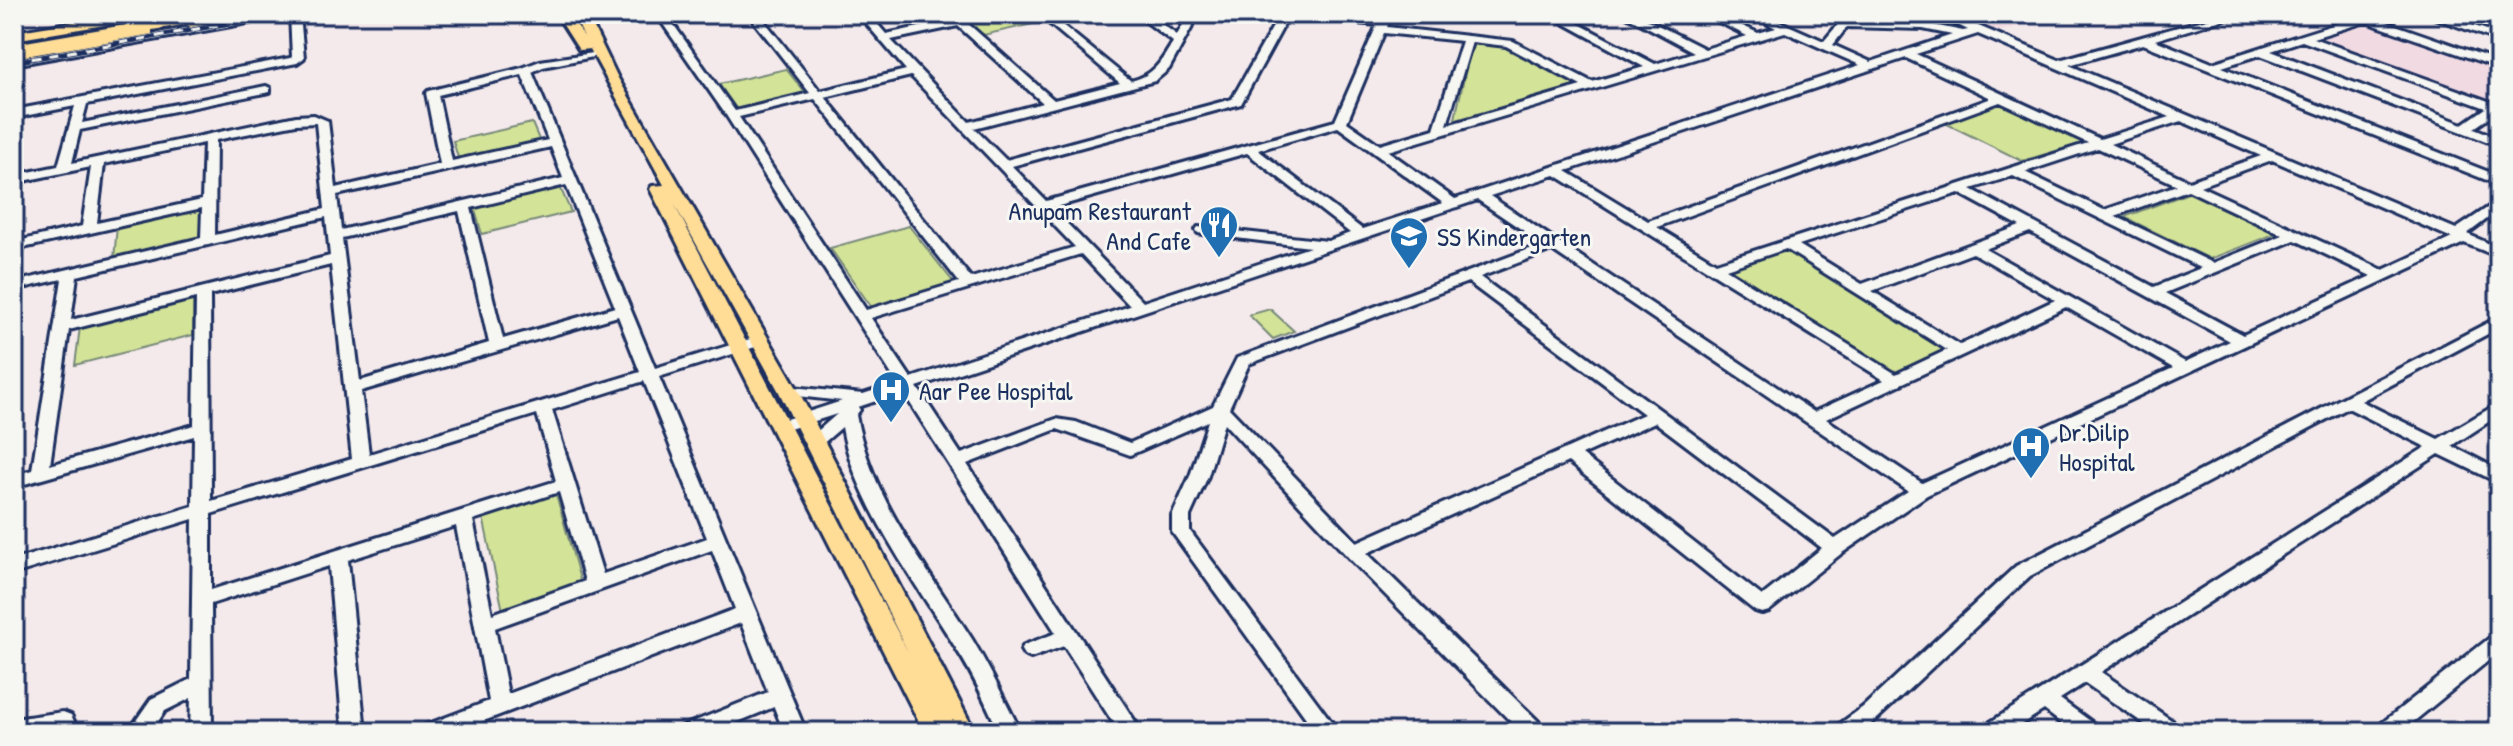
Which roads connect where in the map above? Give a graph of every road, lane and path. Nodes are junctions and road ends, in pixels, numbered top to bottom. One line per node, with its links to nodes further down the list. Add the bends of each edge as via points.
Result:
1 (146, 14): 39 (main road)
2 (170, 14): 39 (highway)
3 (216, 14): 44 (highway)
4 (242, 14): 44 (main road)
5 (281, 14): 48 (street)
6 (295, 14): 61 (street, via 298,58 293,61)
7 (563, 14): 47 (main road)
8 (580, 14): 132 (main road)
9 (661, 14): 65 (street)
10 (753, 14): 59 (street)
11 (863, 14): 35 (street)
12 (1043, 14): 56 (street)
13 (1141, 14): 40 (street)
14 (1194, 14): 40 (street)
15 (1285, 14): 80 (street, via 1237,101)
16 (1298, 14): 28 (street)
17 (1552, 14): 53 (street)
18 (1628, 14): 45 (street)
19 (1708, 14): 34 (street)
20 (1754, 14): 31 (street)
21 (1855, 14): 30 (street)
22 (1941, 14): 32 (street)
23 (2188, 14): 29 (street)
24 (2237, 14): 29 (street)
25 (2428, 14): 38 (street)
26 (2360, 16): 37 (street); 50 (street)
27 (955, 18): 35 (street); 62 (street)
28 (1384, 22): 36 (street); 67 (street)
29 (2209, 22): 41 (street)
30 (1867, 23): 33 (street, via 1936,26); 42 (street, via 1844,24)
31 (1786, 28): 34 (street); 42 (street)
32 (1978, 30): 33 (street); 49 (street)
33 (1963, 35): 46 (street)
34 (1758, 37): 45 (street)
35 (883, 38): 55 (street)
36 (1468, 38): 57 (street, via 1522,47); 71 (street)
37 (2303, 38): 43 (street); 63 (street)
38 (2499, 38)
39 (14, 39)
40 (1177, 40): 56 (street, via 1163,69)
41 (2144, 40): 49 (street); 52 (street)
42 (1826, 46): 51 (street)
43 (2260, 51): 52 (street); 70 (street)
44 (14, 52)
45 (1705, 53): 53 (street)
46 (1907, 54): 51 (street); 60 (street)
47 (589, 55): 54 (street); 135 (main road)
48 (14, 62)
49 (2058, 64): 66 (street)
50 (2499, 65)
51 (1871, 66): 83 (street)
52 (2210, 67): 87 (street)
53 (1655, 68): 57 (street)
54 (526, 71): 73 (street); 81 (street, via 432,93)
55 (914, 72): 59 (street); 68 (street)
56 (1129, 85): 62 (street)
57 (1591, 86): 71 (street)
58 (266, 90): 69 (street)
59 (817, 94): 65 (street); 121 (street)
60 (1995, 95): 75 (street); 99 (street, via 1995,101)
61 (82, 101): 64 (street); 69 (street)
62 (1052, 105): 68 (street)
63 (2497, 106): 70 (street)
64 (14, 114)
65 (732, 115): 129 (street)
66 (2181, 117): 75 (street); 78 (street)
67 (1340, 123): 76 (street); 77 (street)
68 (967, 126): 80 (street)
69 (74, 128): 82 (street)
70 (2464, 129): 74 (street)
71 (1439, 132): 77 (street)
72 (210, 138): 79 (street); 90 (street, via 296,120 322,121); 92 (street)
73 (555, 142): 81 (street); 86 (street)
74 (2499, 142)
75 (2100, 143): 84 (street); 88 (street)
76 (1247, 147): 96 (street); 103 (street)
77 (1378, 150): 93 (street)
78 (2272, 156): 88 (street); 106 (street)
79 (98, 162): 82 (street); 101 (street)
80 (1003, 165): 96 (street)
81 (447, 167): 90 (street)
82 (64, 169): 85 (street)
83 (1556, 170): 91 (street); 99 (street)
84 (2014, 171): 89 (street); 98 (street)
85 (14, 179)
86 (571, 180): 95 (street); 128 (street)
87 (2499, 181)
88 (2189, 185): 98 (street); 104 (street)
89 (1959, 188): 100 (street); 108 (street)
90 (330, 193): 97 (street)
91 (1479, 195): 93 (street); 110 (street)
92 (209, 202): 101 (street); 107 (street)
93 (1454, 204): 103 (street)
94 (2499, 204): 106 (street)
95 (464, 205): 105 (street); 134 (street)
96 (1043, 206): 113 (street)
97 (332, 212): 105 (street); 107 (street)
98 (2104, 215): 117 (street)
99 (1647, 226): 116 (street)
100 (2031, 227): 112 (street); 125 (street)
101 (89, 229): 111 (street)
102 (1203, 230): 109 (street)
103 (1361, 235): 109 (street)
104 (2295, 235): 117 (street); 120 (street)
105 (335, 236): 115 (street)
106 (2461, 236): 114 (street); 120 (street)
107 (208, 241): 118 (street)
108 (1787, 244): 116 (street); 123 (street)
109 (1330, 245): 127 (street)
110 (1553, 245): 119 (street); 151 (street)
111 (14, 246)
112 (1974, 248): 123 (street); 126 (street)
113 (1084, 249): 121 (street); 127 (street)
114 (2499, 253)
115 (337, 259): 124 (street); 141 (street)
116 (1714, 268): 139 (street)
117 (2213, 269): 125 (street)
118 (70, 273): 122 (street); 131 (street)
119 (1469, 276): 147 (street, via 1243,361); 149 (street)
120 (2383, 276): 133 (street)
121 (968, 284): 129 (street)
122 (14, 286)
123 (1861, 290): 136 (street)
124 (203, 292): 131 (street); 153 (street)
125 (2153, 293): 133 (street)
126 (2066, 301): 136 (street); 137 (street)
127 (1140, 307): 140 (street)
128 (624, 309): 134 (street); 138 (street)
129 (862, 316): 140 (street)
130 (2499, 322): 144 (street)
131 (62, 327): 159 (street)
132 (760, 341): 135 (street); 142 (main road)
133 (2242, 341): 137 (street)
134 (497, 346): 141 (street)
135 (740, 349): 138 (street); 152 (main road)
136 (1959, 351): 139 (street)
137 (2185, 368): 163 (street)
138 (651, 376): 145 (street); 166 (street)
139 (1895, 380): 151 (street)
140 (907, 385): 143 (street); 157 (street)
141 (352, 388): 158 (street)
142 (788, 390): 143 (street); 150 (main road)
143 (866, 399): 148 (street); 150 (street)
144 (2348, 401): 155 (street); 197 (street, via 2023,571)
145 (543, 408): 158 (street); 162 (street)
146 (2499, 408): 155 (street)
147 (1220, 409): 157 (street, via 1130,449 1056,424); 168 (street); 195 (street, via 1181,516 1181,532)
148 (848, 414): 154 (street); 193 (street, via 856,454 884,510 982,673)
149 (1657, 415): 156 (street); 167 (street)
150 (803, 419): 152 (street); 154 (main road)
151 (1813, 419): 163 (street)
152 (780, 427): 191 (main road)
153 (204, 428): 159 (street); 164 (street)
154 (814, 442): 192 (main road)
155 (2441, 448): 160 (street); 178 (street)
156 (1569, 454): 167 (street, via 1762,606); 168 (street)
157 (957, 462): 175 (street)
158 (361, 463): 164 (street)
159 (40, 474): 161 (street)
160 (2499, 477)
161 (14, 481)
162 (566, 484): 165 (street); 171 (street)
163 (1921, 491): 167 (street)
164 (204, 510): 170 (street); 172 (street)
165 (463, 517): 169 (street); 174 (street)
166 (717, 541): 171 (street); 173 (street)
167 (1835, 548)
168 (1354, 551): 196 (street)
169 (338, 557): 172 (street); 187 (street)
170 (14, 567)
171 (596, 584): 174 (street)
172 (202, 600): 179 (street)
173 (746, 613): 180 (street); 182 (street)
174 (484, 624): 182 (street)
175 (1069, 636): 177 (street); 194 (street)
176 (2499, 641): 201 (street)
177 (1031, 650)
178 (2087, 673): 181 (street); 200 (street)
179 (202, 683): 185 (street, via 158,705); 186 (street)
180 (779, 696): 189 (street); 190 (street)
181 (2045, 699): 198 (street); 199 (street)
182 (500, 706): 188 (street)
183 (63, 721): 184 (street)
184 (14, 728)
185 (139, 732)
186 (201, 732)
187 (354, 732)
188 (431, 732)
189 (691, 732)
190 (795, 732)
191 (937, 732)
192 (962, 732)
193 (1010, 732)
194 (1131, 732)
195 (1328, 732)
196 (1535, 732)
197 (1845, 732)
198 (1992, 732)
199 (2089, 732)
200 (2172, 732)
201 (2386, 732)

